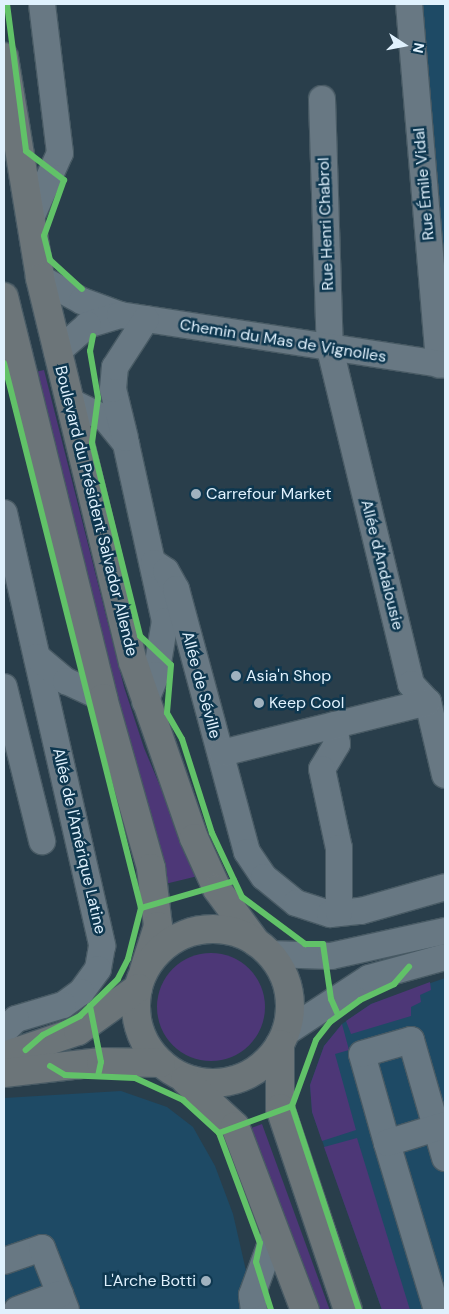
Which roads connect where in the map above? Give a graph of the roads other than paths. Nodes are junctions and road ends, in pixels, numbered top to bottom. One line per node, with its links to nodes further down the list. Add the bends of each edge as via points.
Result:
1 (42, 4): 5 (street, via 60,153)
2 (409, 4): 12 (street, Rue Émile Vidal)
3 (4, 57): 5 (main road, Boulevard du Président Salvador Allende)
4 (322, 99): 10 (street, Rue Henri Chabrol)
5 (30, 220): 6 (main road, Boulevard du Président Salvador Allende)
6 (40, 278): 8 (street, Chemin du Mas de Vignolles, via 89,305); 11 (main road, Boulevard du Président Salvador Allende)
7 (4, 297): 13 (main road)
8 (120, 315): 9 (street, Chemin du Mas de Vignolles); 11 (street, Chemin du Mas de Vignolles, via 88,325)
9 (146, 319): 10 (street, Chemin du Mas de Vignolles); 15 (street, Allée de Séville, via 115,367 113,389)
10 (330, 349): 12 (street, Chemin du Mas de Vignolles); 23 (street, Allée d'Andalousie, via 411,684)
11 (57, 352): 14 (main road, Boulevard du Président Salvador Allende)
12 (442, 365)
13 (12, 367): 21 (main road)
14 (69, 401): 15 (street, Allée de Séville, via 106,419); 22 (main road, Boulevard du Président Salvador Allende)
15 (126, 444): 17 (street, Allée de Séville)
16 (4, 513): 18 (street, Allée de l'Amérique Latine)
17 (154, 563): 22 (street, Allée de Séville, via 165,621 156,674); 25 (street, Allée de Séville, via 166,571 176,589 214,742)
18 (13, 596): 19 (street, Allée de l'Amérique Latine)
19 (37, 657): 21 (street, via 66,681); 36 (street, Allée de l'Amérique Latine, via 102,946 98,970 81,992 62,1005 16,1019)
20 (4, 687): 27 (street)
21 (103, 698): 35 (main road, via 158,904 155,941)
22 (145, 702): 31 (main road, Boulevard du Président Salvador Allende, via 198,847 218,889)
23 (428, 702): 24 (street, Allée de Séville); 26 (street, Allée d'Andalousie)
24 (334, 725): 25 (street, Allée de Séville); 29 (street, via 337,744 322,769 339,848)
25 (222, 753): 29 (street, via 248,852 264,877 296,903 314,911)
26 (445, 775)
27 (42, 841)
28 (445, 887): 29 (street)
29 (339, 913)
30 (445, 931): 31 (street, via 331,956)
31 (263, 948): 35 (main road, via 226,930 197,930 166,945); 37 (main road, via 283,975 289,996)
32 (445, 957): 33 (street)
33 (417, 965): 34 (street); 37 (street, via 347,988)
34 (445, 970)
35 (141, 979): 38 (main road, via 78,1031); 39 (main road, via 138,1024)
36 (4, 1030)
37 (282, 1038): 39 (main road, via 263,1065 233,1081 205,1083); 50 (main road, via 280,1108)
38 (4, 1056)
39 (171, 1070): 40 (main road, via 101,1062); 44 (main road, via 235,1126)
40 (4, 1073)
41 (441, 1127): 42 (street); 42 (street, via 411,1040 362,1054); 43 (street)
42 (387, 1144): 51 (street)
43 (445, 1158)
44 (275, 1232): 48 (street, via 252,1296); 49 (main road)
45 (4, 1260): 46 (street, via 42,1248)
46 (63, 1302): 47 (street)
47 (17, 1310)
48 (254, 1310)
49 (305, 1310)
50 (348, 1310)
51 (437, 1310)

